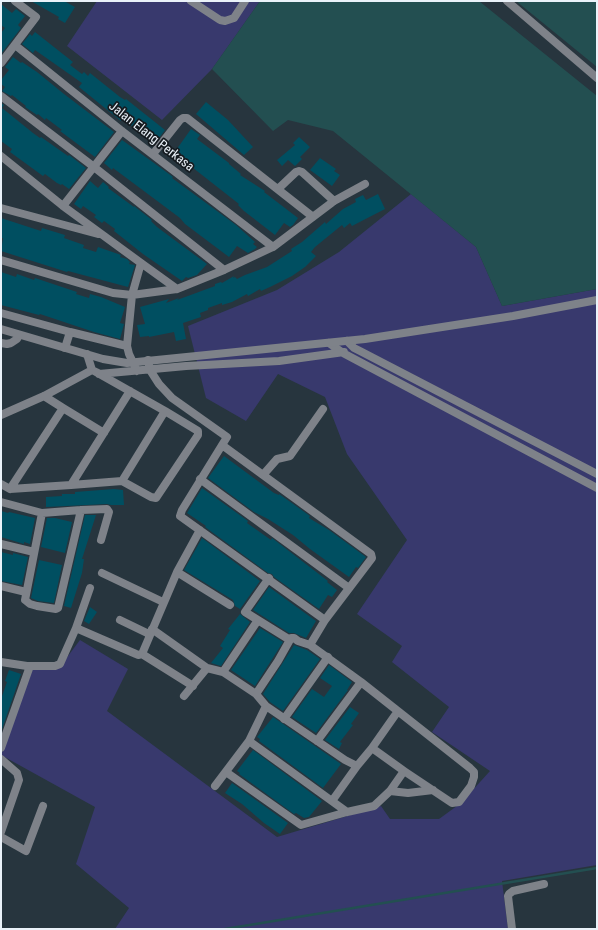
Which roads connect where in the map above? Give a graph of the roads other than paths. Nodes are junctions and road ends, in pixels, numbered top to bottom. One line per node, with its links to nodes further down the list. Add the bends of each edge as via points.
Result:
1 (15, 1): 5 (street, via 36,17)
2 (191, 1): 3 (street, via 225,21 234,18)
3 (245, 1)
4 (507, 1): 7 (street)
5 (15, 45): 6 (street); 9 (street, Jalan Elang Perkasa)
6 (1, 63)
7 (597, 78)
8 (1, 96): 12 (street)
9 (122, 131): 10 (street, Jalan Elang Perkasa); 12 (street)
10 (153, 154): 14 (street, via 180,120 187,118); 20 (street, Jalan Elang Perkasa)
11 (1, 156): 16 (street)
12 (94, 167): 16 (street); 23 (street)
13 (365, 184): 15 (street)
14 (278, 189): 15 (street, via 299,171); 18 (street)
15 (334, 200): 18 (street)
16 (63, 206): 19 (street)
17 (1, 208): 19 (street)
18 (313, 217): 20 (street)
19 (102, 235): 22 (street)
20 (273, 247): 23 (street)
21 (1, 260): 25 (street, via 113,293)
22 (141, 263): 24 (street); 25 (street)
23 (224, 270): 24 (street)
24 (177, 289): 25 (street)
25 (132, 295): 35 (street)
26 (597, 300): 31 (street)
27 (1, 313): 29 (street)
28 (1, 329): 30 (street)
29 (70, 332): 35 (street); 36 (street)
30 (19, 335): 34 (street, via 12,343); 36 (street)
31 (365, 339): 32 (street); 37 (street)
32 (347, 341): 33 (street); 37 (street)
33 (329, 343): 38 (street); 40 (street)
34 (1, 344)
35 (127, 346): 41 (street)
36 (65, 348): 39 (street)
37 (354, 348): 38 (street); 47 (street)
38 (343, 353): 42 (street); 52 (street)
39 (88, 354): 41 (street, via 116,362); 44 (street)
40 (148, 360): 41 (street); 42 (street)
41 (133, 362): 43 (street)
42 (150, 370): 43 (street); 54 (street, via 172,398 227,437)
43 (137, 371): 44 (street)
44 (95, 372): 45 (street); 46 (street)
45 (130, 392): 50 (street); 53 (street)
46 (44, 396): 48 (street); 51 (street)
47 (468, 407): 52 (street); 55 (street)
48 (63, 408): 53 (street); 62 (street)
49 (323, 409): 56 (street, via 290,456 276,459)
50 (165, 411): 58 (street); 58 (street, via 196,430 198,435 156,498)
51 (1, 415)
52 (464, 416): 61 (street)
53 (104, 433): 60 (street)
54 (222, 445): 56 (street); 57 (street)
55 (597, 474)
56 (263, 475): 75 (street, via 371,554 370,563)
57 (200, 479): 66 (street, via 180,514); 75 (street)
58 (122, 481): 60 (street)
59 (1, 484): 62 (street)
60 (71, 485): 62 (street)
61 (597, 488)
62 (10, 489)
63 (1, 502): 65 (street)
64 (81, 510): 65 (street); 67 (street, via 108,511); 76 (street, via 58,608 30,604 25,600)
65 (42, 513): 69 (street)
66 (200, 530): 70 (street); 72 (street)
67 (101, 540)
68 (1, 544): 69 (street)
69 (34, 552): 76 (street)
70 (177, 572): 77 (street); 78 (street)
71 (102, 573): 77 (street)
72 (269, 578): 80 (street, via 245,612); 81 (street)
73 (1, 586): 76 (street)
74 (90, 588): 82 (street)
75 (349, 588): 81 (street)
76 (26, 592)
77 (163, 602): 83 (street)
78 (230, 605)
79 (120, 620): 83 (street)
80 (258, 620): 84 (street); 91 (street)
81 (325, 620): 85 (street)
82 (76, 628): 86 (street, via 138,655); 89 (street, via 60,664)
83 (151, 631): 86 (street); 90 (street)
84 (290, 640): 85 (street, via 294,638); 94 (street)
85 (310, 644): 87 (street)
86 (142, 654): 93 (street)
87 (328, 657): 92 (street); 98 (street)
88 (1, 663): 89 (street)
89 (30, 666): 101 (street)
90 (207, 668): 91 (street); 93 (street)
91 (223, 672): 94 (street)
92 (361, 682): 97 (street); 100 (street)
93 (193, 686): 95 (street)
94 (256, 694): 96 (street)
95 (184, 696)
96 (266, 706): 98 (street); 99 (street)
97 (398, 711): 102 (street); 108 (street, via 474,772 471,786 459,802 452,803)
98 (284, 719): 100 (street)
99 (249, 740): 106 (street); 110 (street)
100 (317, 741): 104 (street)
101 (1, 748)
102 (372, 748): 104 (street); 105 (street)
103 (1, 759): 113 (street, via 17,774 19,780)
104 (357, 766): 110 (street)
105 (404, 771): 108 (street); 109 (street)
106 (226, 772): 107 (street); 112 (street, via 301,825)
107 (215, 786)
108 (433, 790): 109 (street, via 408,793)
109 (390, 791): 112 (street, via 374,806)
110 (332, 801): 112 (street)
111 (43, 806): 114 (street, via 26,851)
112 (347, 812)
113 (1, 832)
114 (1, 837)
115 (544, 884): 116 (street, via 509,894)
116 (512, 929)

